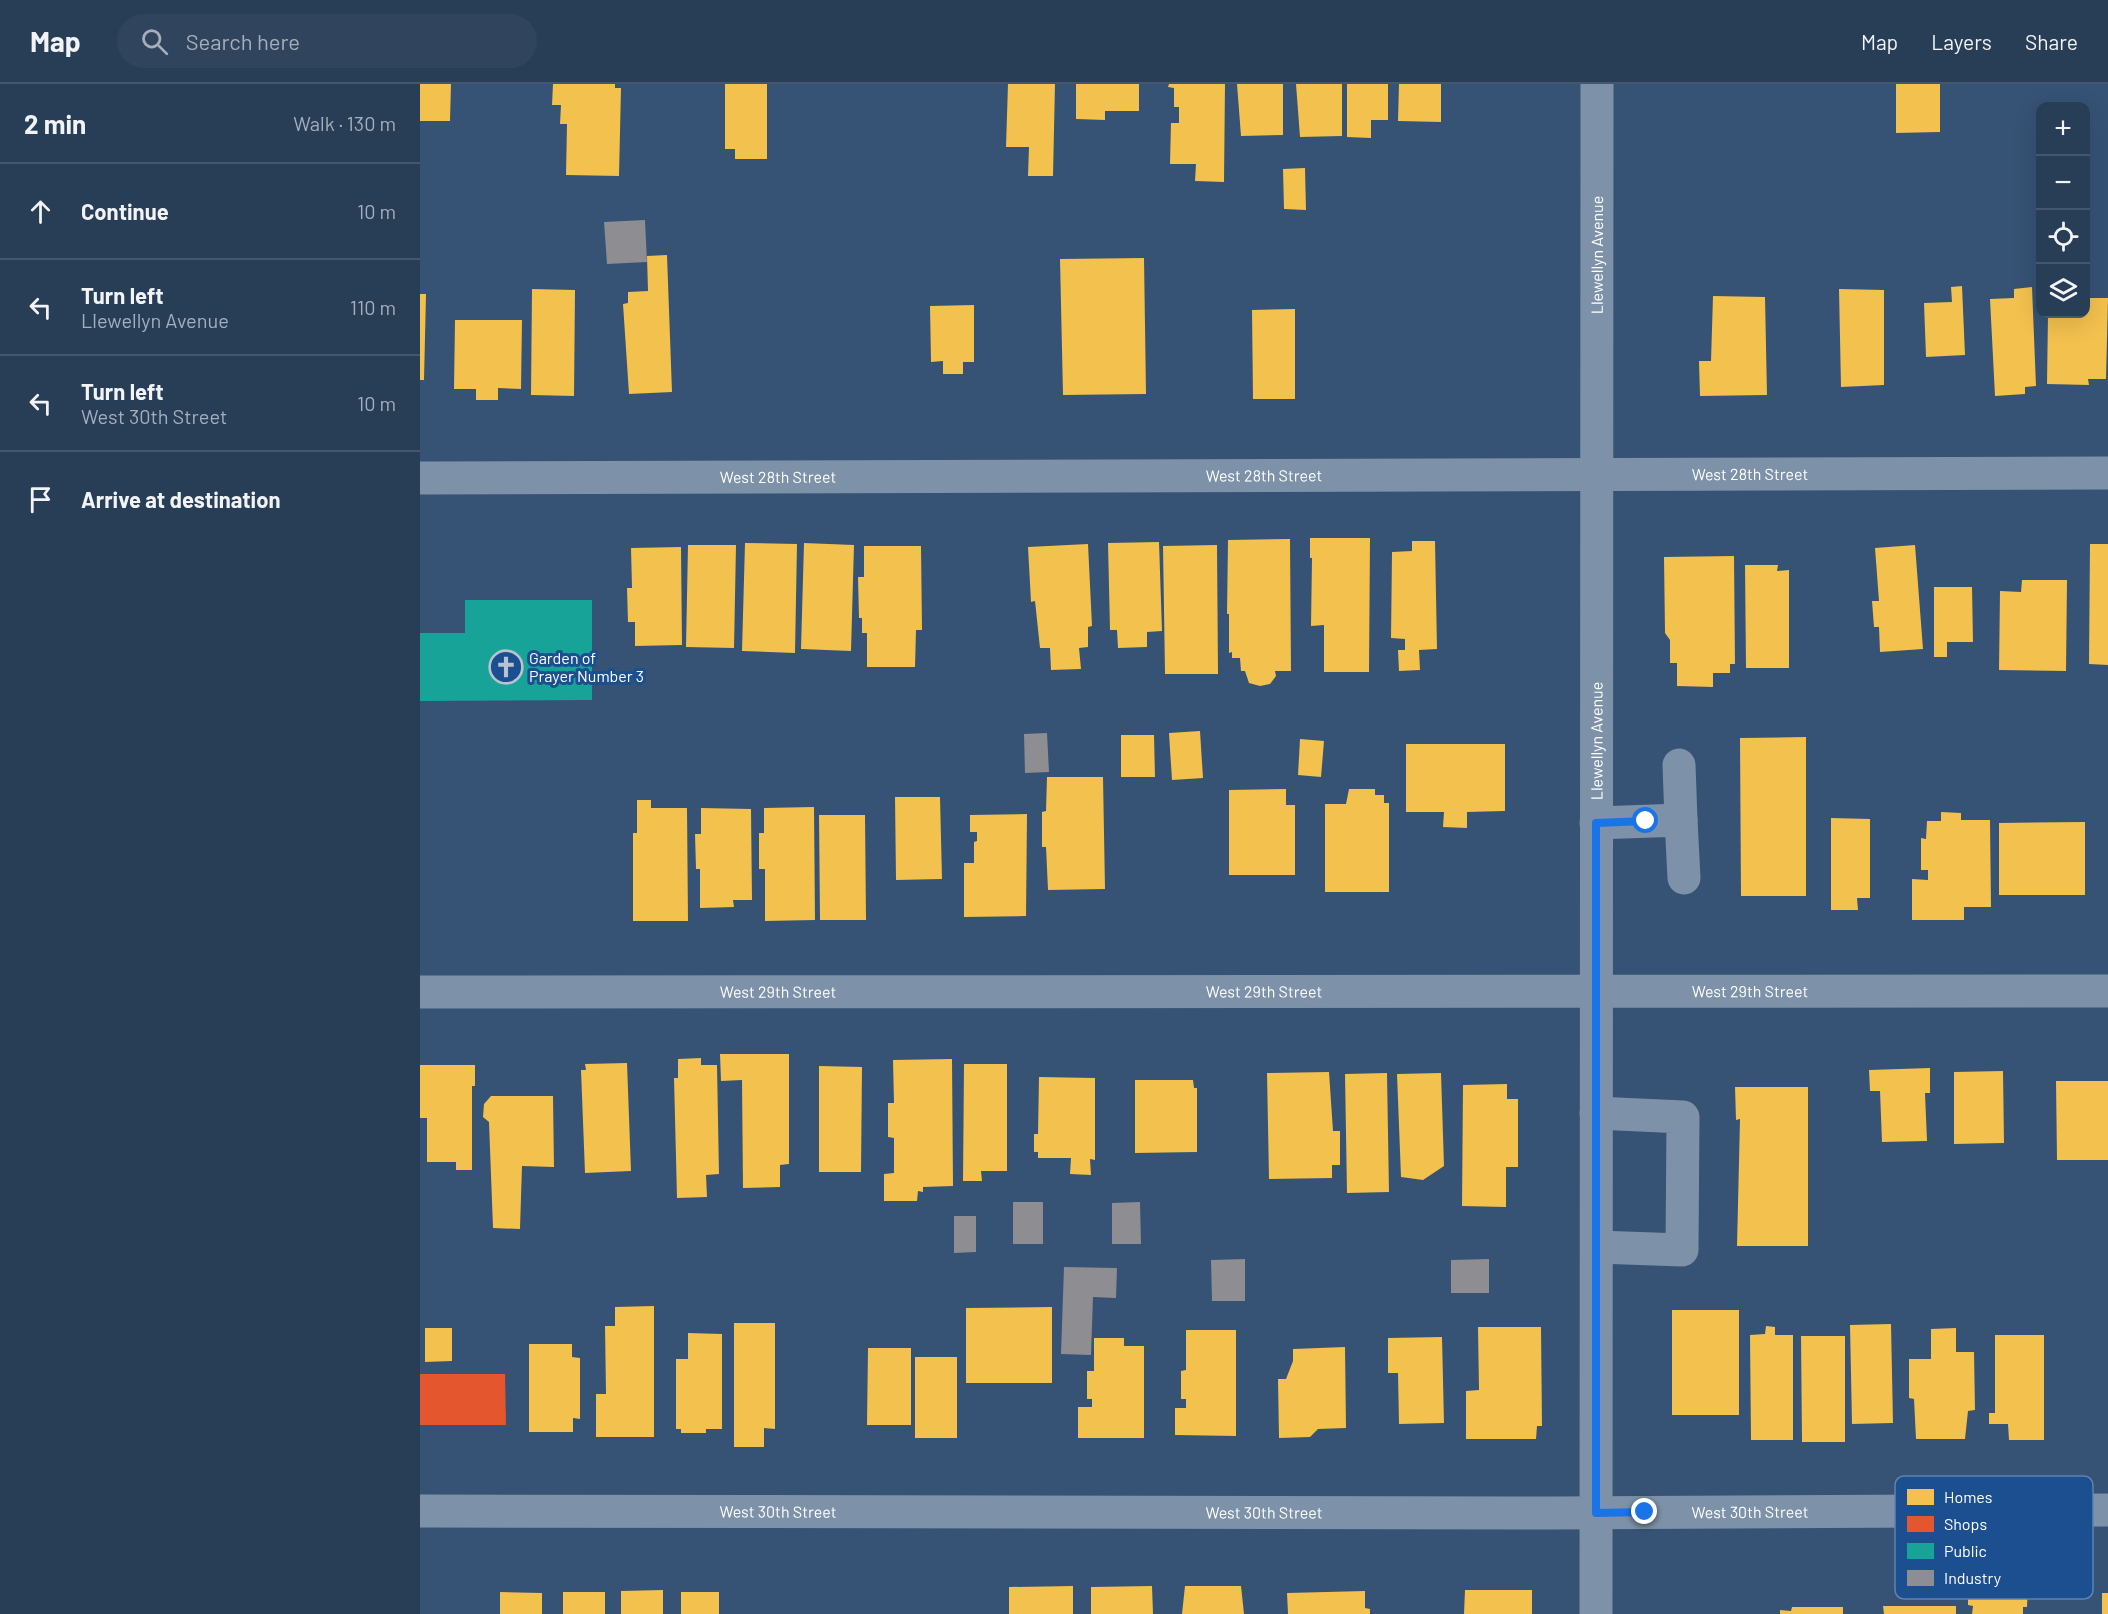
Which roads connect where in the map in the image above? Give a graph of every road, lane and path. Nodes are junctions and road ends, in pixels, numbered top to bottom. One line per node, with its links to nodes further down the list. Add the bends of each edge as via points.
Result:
1 (1597, 84): 2 (street, Llewellyn Avenue)
2 (1595, 473): 3 (street, West 28th Street); 4 (street, West 28th Street); 7 (street, Llewellyn Avenue)
3 (2108, 473)
4 (420, 478)
5 (1679, 765): 6 (street)
6 (1681, 820): 7 (street); 8 (street)
7 (1596, 823): 9 (street, Llewellyn Avenue)
8 (1684, 878)
9 (1597, 991): 10 (street, West 29th Street); 11 (street, West 29th Street); 12 (street, Llewellyn Avenue)
10 (2108, 991)
11 (420, 992)
12 (1596, 1113): 13 (street, Llewellyn Avenue); 13 (street, via 1683,1117 1682,1250)
13 (1596, 1247): 18 (street, Llewellyn Avenue)
14 (2093, 1510): 15 (street, West 30th Street)
15 (2108, 1510)
16 (420, 1511): 18 (street, West 30th Street)
17 (1895, 1511): 18 (street, West 30th Street)
18 (1596, 1513): 19 (street, Llewellyn Avenue)
19 (1596, 1614)

